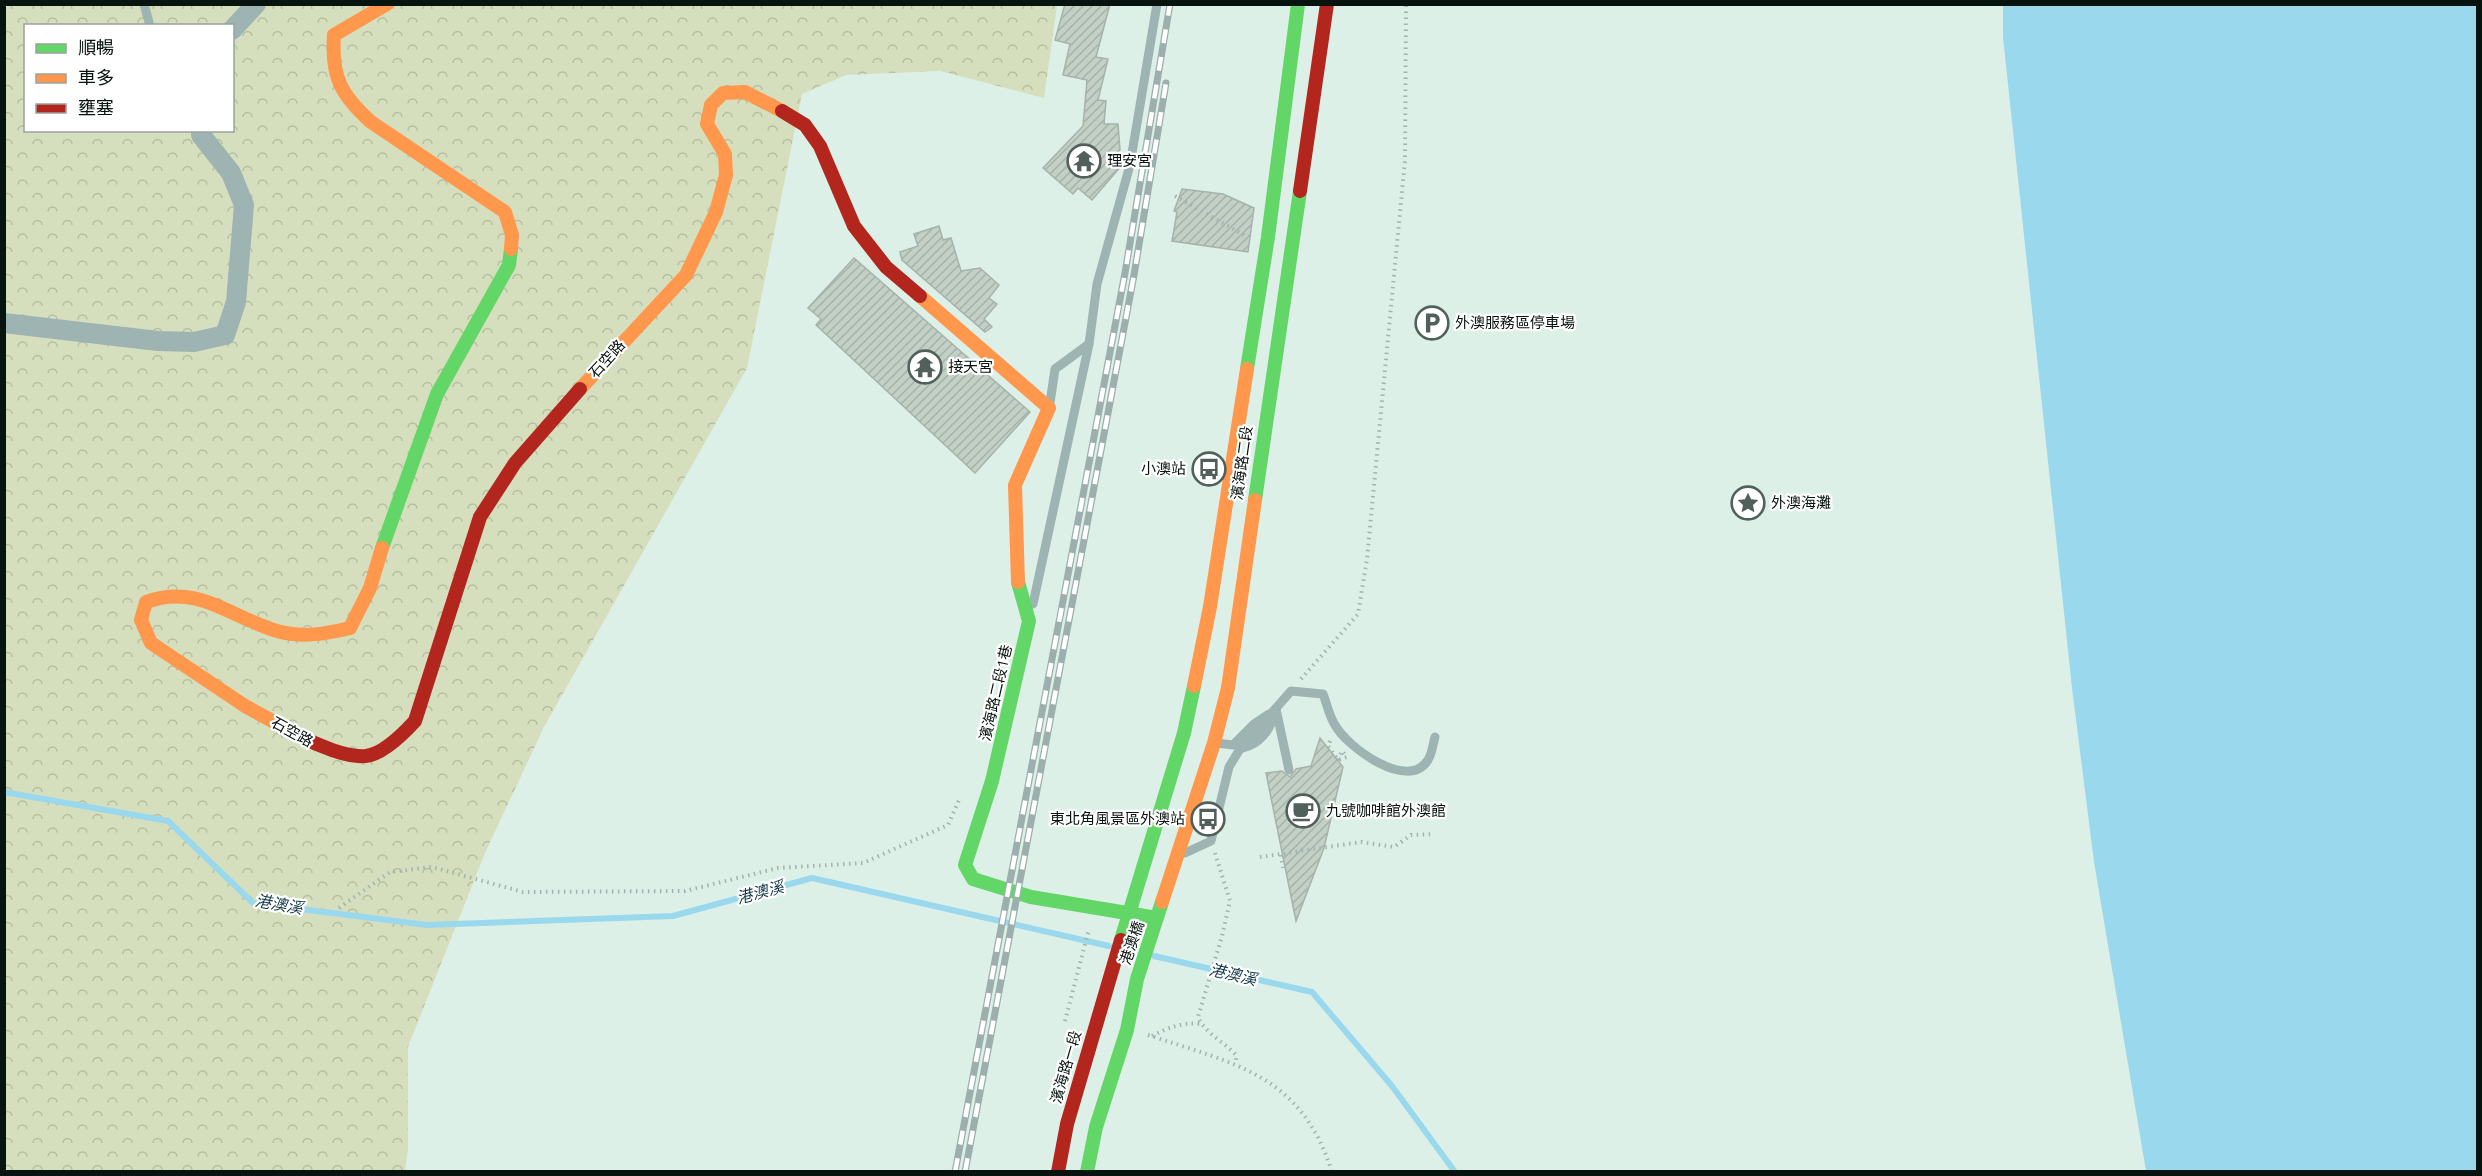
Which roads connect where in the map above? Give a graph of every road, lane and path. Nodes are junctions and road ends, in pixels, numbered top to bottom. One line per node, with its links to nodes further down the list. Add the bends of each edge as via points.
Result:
1 (144, 4): 8 (lane)
2 (256, 4): 9 (street)
3 (387, 4): 19 (street, 石空路, via 333,35 331,61 343,94 372,123 506,212 512,235 509,265 437,394 370,588 350,628 318,636 277,631 196,595 158,596 146,602 141,620 151,643 246,706 322,748 367,756 396,740 415,721 480,517 516,463 618,345 686,275 716,212 726,175 725,154 707,123 711,105 723,93 745,92 763,99 805,125 820,146 854,226 886,267)
4 (1157, 4): 16 (lane, via 1130,165 1096,284)
5 (1298, 4): 12 (street, 濱海路二段)
6 (1327, 4): 14 (street, 濱海路二段)
7 (1406, 4): 23 (path, via 1405,160 1358,614)
8 (149, 24)
9 (234, 28)
10 (199, 132): 15 (street, via 231,173 244,205 236,302 225,335 194,342 158,341)
11 (1175, 196): 13 (path)
12 (1268, 237): 14 (street); 18 (street, 濱海路二段)
13 (1253, 240)
14 (1292, 242): 17 (street, 濱海路二段)
15 (4, 323)
16 (1089, 344): 19 (lane, via 1055,369); 22 (lane)
17 (1272, 375): 18 (street); 21 (street, 濱海路二段)
18 (1245, 376): 20 (street, 濱海路二段)
19 (1049, 408): 22 (street, via 1015,485 1015,558)
20 (1210, 607): 21 (street); 38 (street, 濱海路二段, via 1184,733)
21 (1238, 611): 26 (street, 濱海路二段, via 1228,688)
22 (1029, 621): 38 (street, 濱海路二段1巷, via 992,781 964,865 973,879 1031,897)
23 (1291, 691): 24 (lane); 25 (lane, via 1323,694 1335,726 1365,757 1394,771 1418,769 1428,760)
24 (1276, 709): 26 (lane, via 1254,723 1233,745); 29 (lane); 32 (lane, via 1229,767)
25 (1434, 737)
26 (1214, 743): 34 (street, 濱海路二段)
27 (1347, 757): 28 (path, bridge, via 1342,751)
28 (1338, 760)
29 (1289, 770)
30 (965, 788): 37 (path, via 948,825 863,863 778,868 674,891 523,892 432,867 390,872)
31 (1433, 834): 33 (path, via 1411,835 1394,847 1362,842)
32 (1210, 841): 34 (lane); 43 (path, via 1230,901 1200,1005)
33 (1281, 855): 35 (path); 36 (path)
34 (1177, 857): 39 (street, 濱海路二段)
35 (1260, 857)
36 (1283, 868)
37 (339, 908)
38 (1130, 914): 39 (street, 濱海路二段1巷); 41 (street, 港澳橋)
39 (1158, 918): 48 (street, 港澳橋, via 1137,979 1127,1030 1096,1127)
40 (1092, 919): 42 (path)
41 (1110, 973): 47 (street, 濱海路一段, via 1067,1124)
42 (1065, 1021)
43 (1201, 1024): 45 (path, via 1171,1026); 46 (path, via 1236,1055)
44 (1141, 1033): 45 (path)
45 (1152, 1036): 46 (path)
46 (1236, 1064): 49 (path, via 1282,1090 1313,1125)
47 (1058, 1172)
48 (1087, 1172)
49 (1332, 1172)

